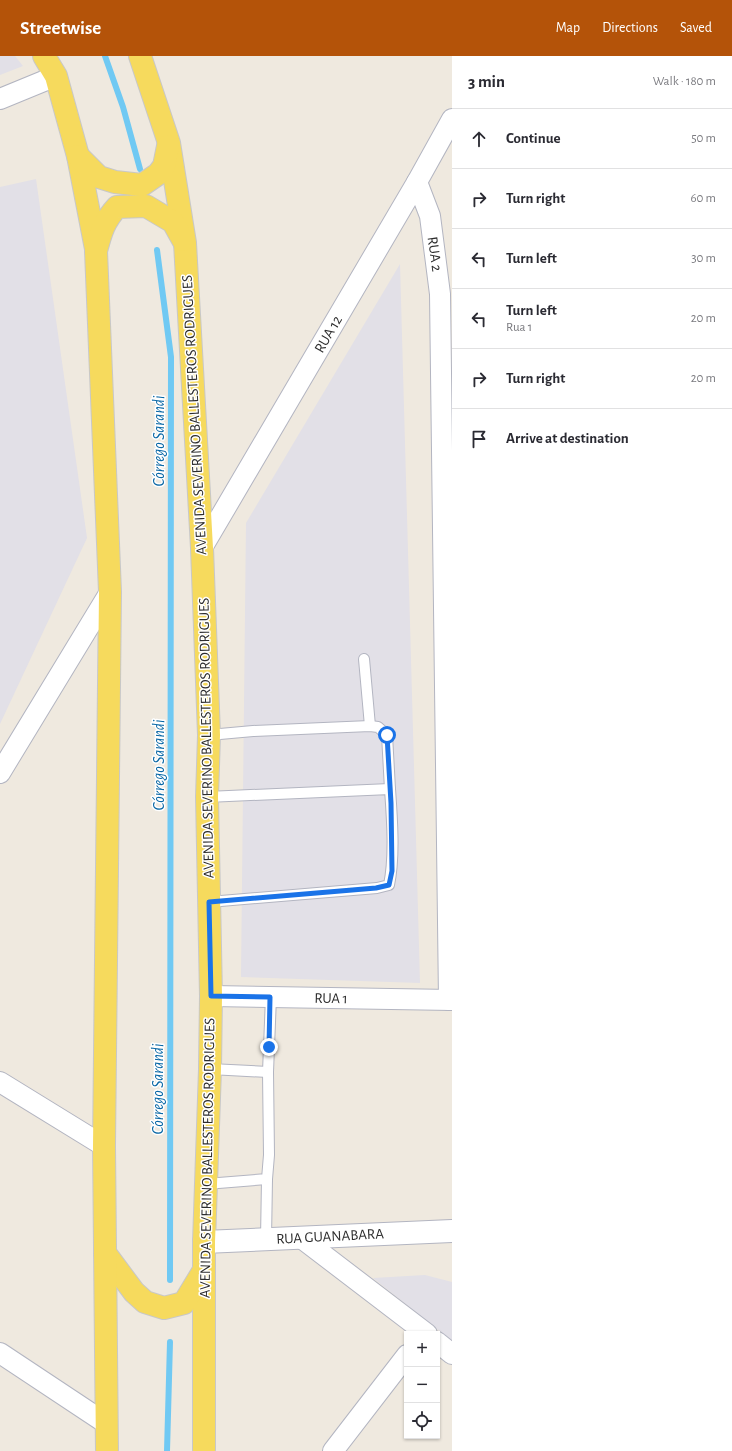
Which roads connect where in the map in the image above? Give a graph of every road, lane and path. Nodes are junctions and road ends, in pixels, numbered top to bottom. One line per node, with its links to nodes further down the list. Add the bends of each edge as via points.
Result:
1 (44, 56): 3 (main road)
2 (140, 56): 6 (main road, AVENIDA SEVERINO BALLESTEROS RODRIGUES)
3 (56, 76): 4 (street); 7 (main road)
4 (0, 99)
5 (452, 119): 8 (street, RUA 12)
6 (169, 143): 7 (main road, via 164,166 158,174 142,185 114,182 99,177); 9 (main road, AVENIDA SEVERINO BALLESTEROS RODRIGUES)
7 (78, 156): 10 (main road)
8 (417, 182): 11 (street, RUA 12); 22 (street, RUA 2, via 430,216 440,294)
9 (185, 243): 10 (main road, via 173,222 146,206 117,207 107,218); 11 (main road, AVENIDA SEVERINO BALLESTEROS RODRIGUES)
10 (96, 251): 12 (main road)
11 (202, 548): 15 (main road, AVENIDA SEVERINO BALLESTEROS RODRIGUES)
12 (110, 592): 16 (street); 26 (main road)
13 (364, 659): 14 (lane)
14 (370, 726): 15 (lane); 17 (lane, via 387,735)
15 (209, 735): 18 (main road, AVENIDA SEVERINO BALLESTEROS RODRIGUES)
16 (0, 773)
17 (390, 789): 18 (lane); 19 (lane, via 392,871 389,885)
18 (207, 797): 19 (main road, AVENIDA SEVERINO BALLESTEROS RODRIGUES)
19 (209, 902): 20 (main road, AVENIDA SEVERINO BALLESTEROS RODRIGUES)
20 (211, 996): 21 (street, RUA 1); 23 (main road, AVENIDA SEVERINO BALLESTEROS RODRIGUES)
21 (270, 997): 22 (street, RUA 1); 24 (lane)
22 (451, 1000)
23 (210, 1069): 24 (lane); 28 (main road, AVENIDA SEVERINO BALLESTEROS RODRIGUES)
24 (268, 1072): 27 (lane)
25 (0, 1082): 26 (street)
26 (104, 1146): 35 (main road)
27 (267, 1180): 28 (lane); 32 (lane)
28 (206, 1184): 33 (main road, AVENIDA SEVERINO BALLESTEROS RODRIGUES)
29 (452, 1231): 30 (street)
30 (424, 1232): 31 (street, RUA GUANABARA); 34 (street, RUA GUANABARA)
31 (300, 1237): 32 (street, RUA GUANABARA); 37 (street)
32 (266, 1239): 33 (street, RUA GUANABARA)
33 (204, 1242): 36 (main road, AVENIDA SEVERINO BALLESTEROS RODRIGUES)
34 (452, 1244)
35 (105, 1253): 36 (main road, via 134,1292 145,1302 164,1308 184,1303); 42 (main road)
36 (204, 1270): 44 (main road, AVENIDA SEVERINO BALLESTEROS RODRIGUES)
37 (422, 1331)
38 (440, 1345): 40 (street)
39 (0, 1353): 42 (street)
40 (452, 1354)
41 (404, 1359): 45 (street)
42 (107, 1424): 43 (main road)
43 (107, 1451)
44 (204, 1451)
45 (333, 1451)

